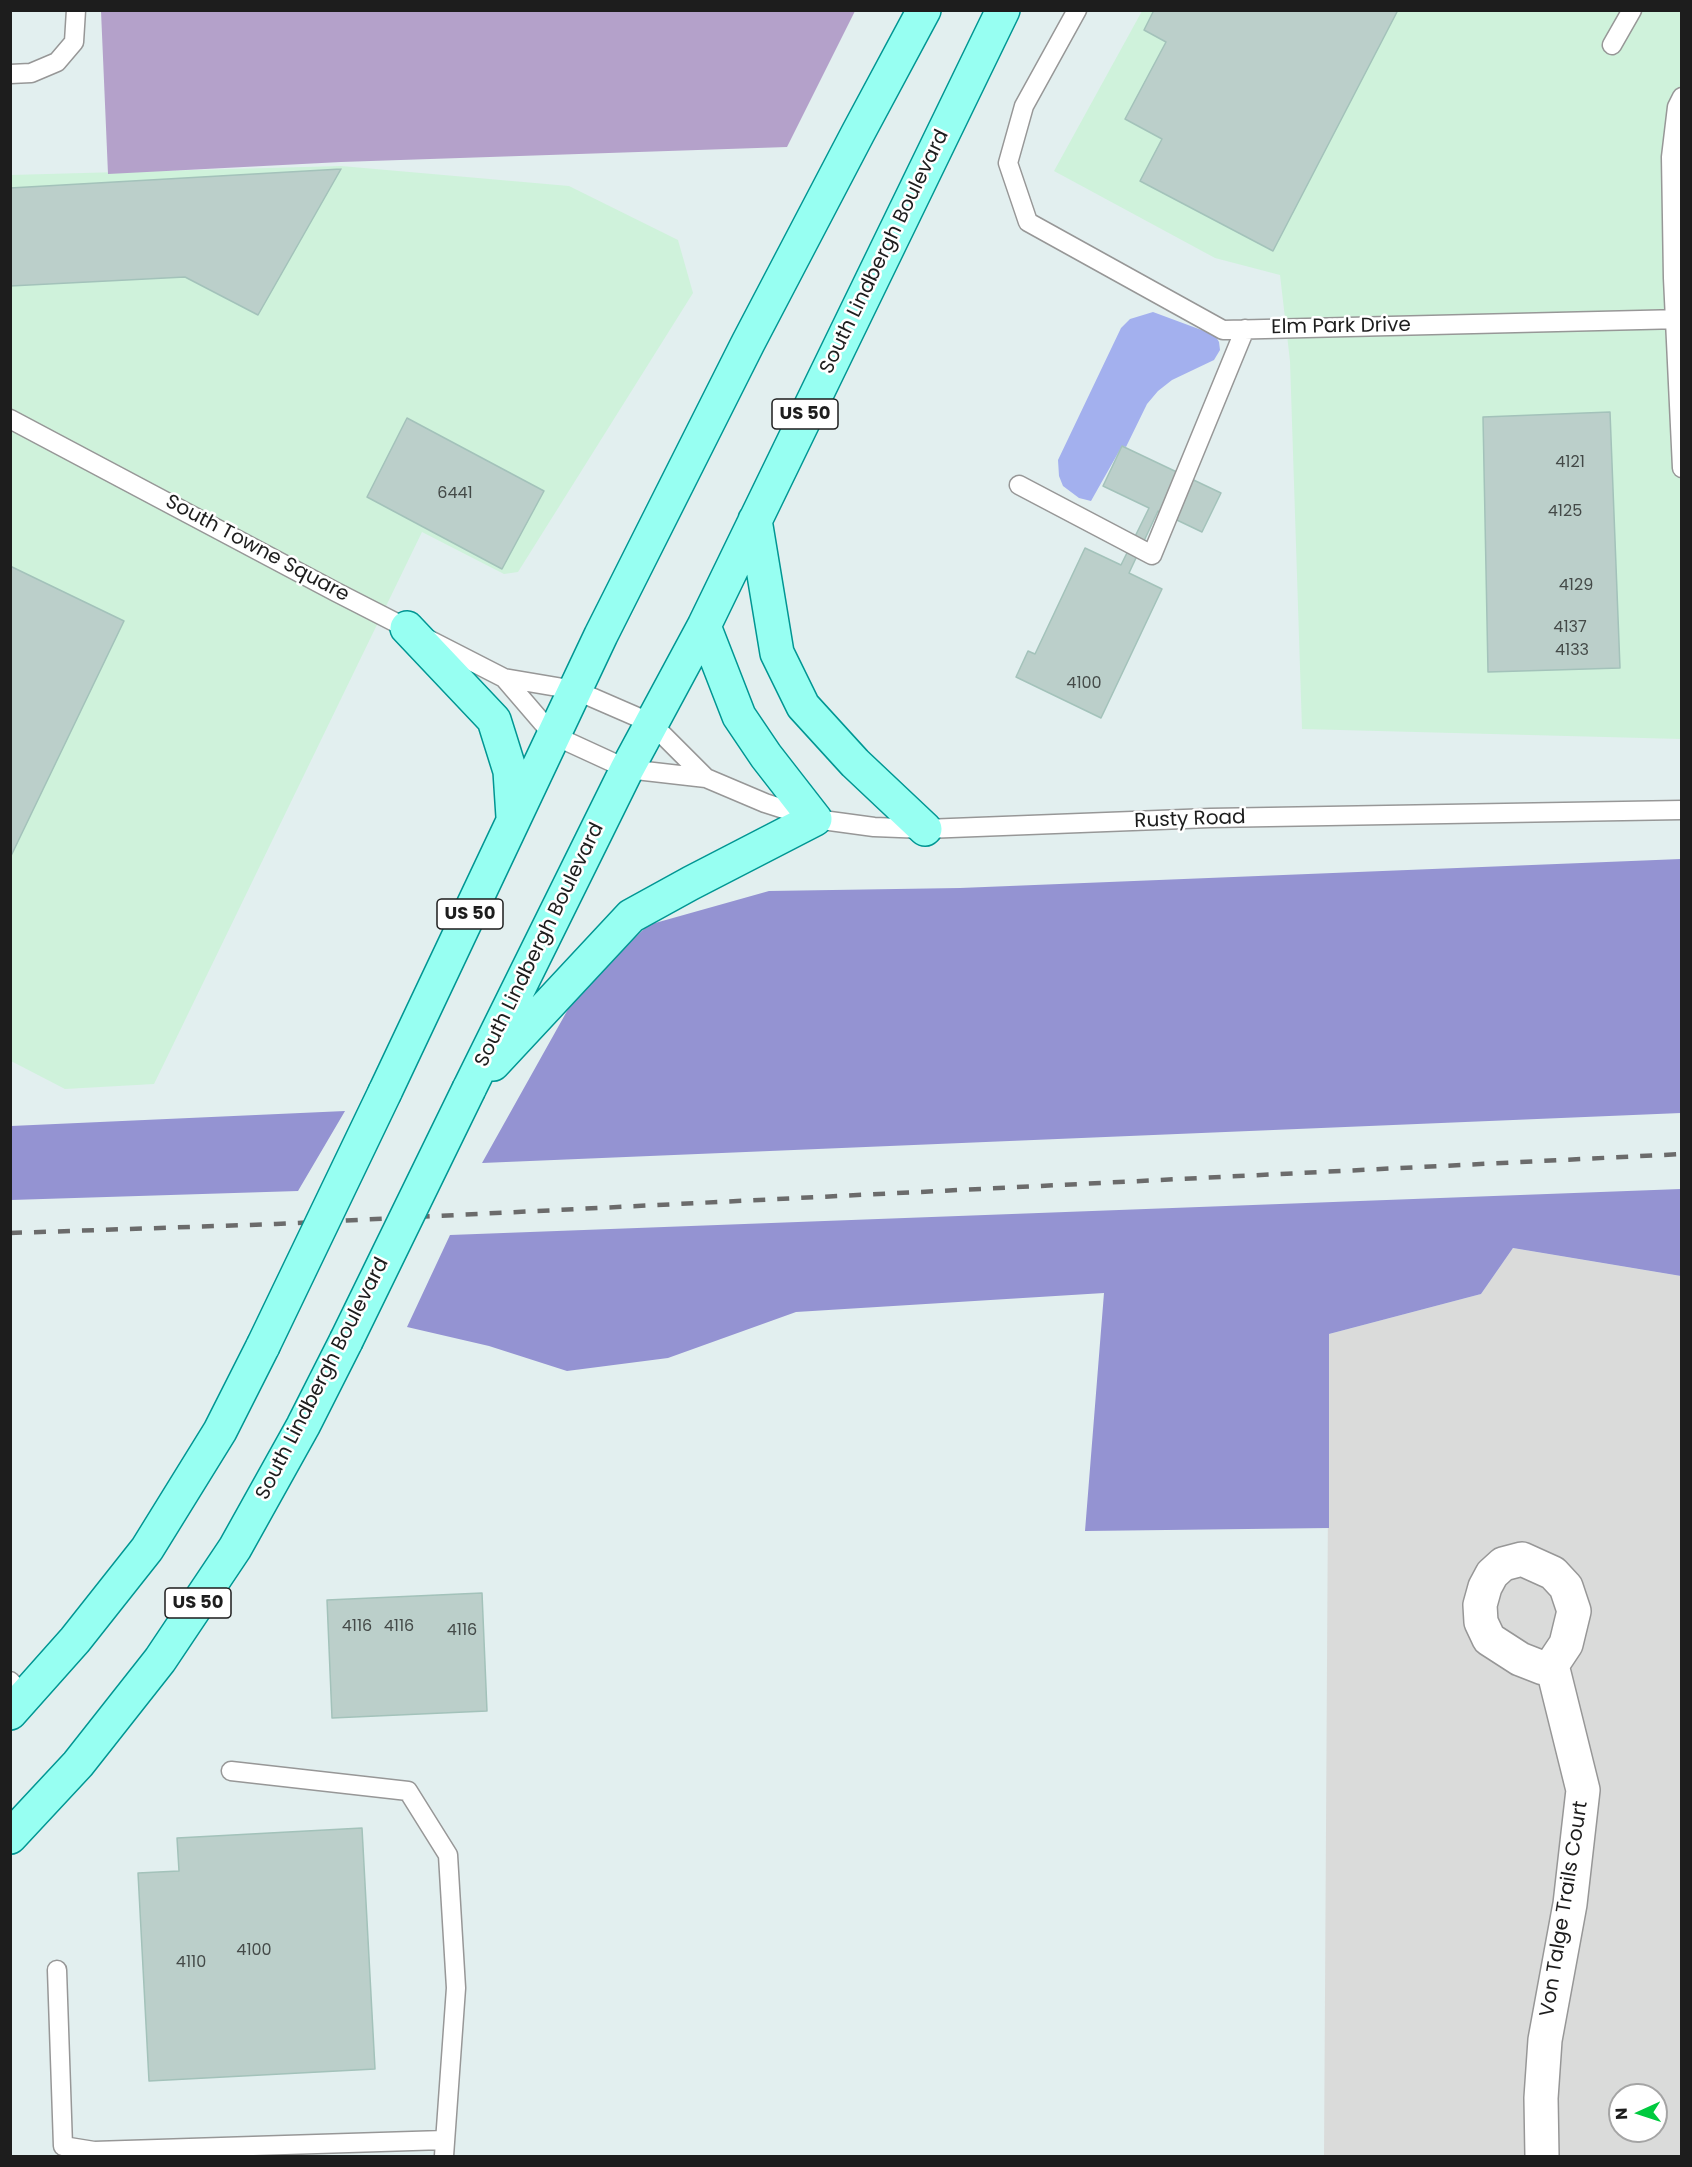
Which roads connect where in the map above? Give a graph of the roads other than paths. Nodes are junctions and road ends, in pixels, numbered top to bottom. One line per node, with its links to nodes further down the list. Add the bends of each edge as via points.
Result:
1 (76, 10): 7 (lane, via 74,42 57,62 31,73)
2 (924, 10): 18 (main road, US 50, via 748,343)
3 (1003, 10): 14 (main road, South Lindbergh Boulevard / US 50)
4 (1077, 10): 10 (lane, Elm Park Drive, via 1024,106 1008,162 1028,222 1223,330)
5 (1632, 10): 6 (lane)
6 (1612, 45)
7 (10, 74)
8 (1682, 97): 9 (lane, via 1677,107 1671,157)
9 (1678, 320): 10 (lane, Elm Park Drive); 12 (lane)
10 (1245, 329): 13 (lane, via 1152,555)
11 (10, 419): 16 (lane, South Towne Square)
12 (1682, 468)
13 (1019, 485)
14 (755, 520): 15 (main road, South Lindbergh Boulevard / US 50); 26 (main road, via 777,653 803,706 855,764)
15 (704, 626): 19 (main road, South Lindbergh Boulevard / US 50); 24 (main road, via 739,716)
16 (407, 628): 17 (lane, South Towne Square); 25 (main road, via 494,720 510,771)
17 (504, 678): 18 (lane, South Towne Square); 20 (lane, South Towne Square)
18 (574, 690): 19 (lane, South Towne Square); 20 (main road, US 50)
19 (651, 723): 21 (main road, South Lindbergh Boulevard / US 50); 22 (lane, Rusty Road)
20 (553, 735): 21 (lane, Rusty Road); 25 (main road, US 50)
21 (627, 769): 22 (lane, Rusty Road); 27 (main road, South Lindbergh Boulevard / US 50)
22 (706, 778): 24 (lane, Rusty Road)
23 (1682, 810): 26 (lane, Rusty Road, via 1210,818)
24 (815, 819): 26 (lane, Rusty Road); 27 (main road, via 631,916)
25 (513, 822): 29 (main road, US 50, bridge, via 220,1431 147,1549 75,1640)
26 (925, 829)
27 (469, 1089): 31 (main road, South Lindbergh Boulevard / US 50, bridge, via 303,1426 235,1548 160,1660 78,1764)
28 (1552, 1665): 34 (street, Von Talge Trails Court, via 1583,1790 1570,1904 1545,2040)
29 (16, 1697)
30 (231, 1771): 33 (lane, via 408,1791 448,1855 456,1988)
31 (10, 1837)
32 (57, 1970): 33 (lane, via 63,2146 94,2151)
33 (444, 2148)
34 (1542, 2157)

